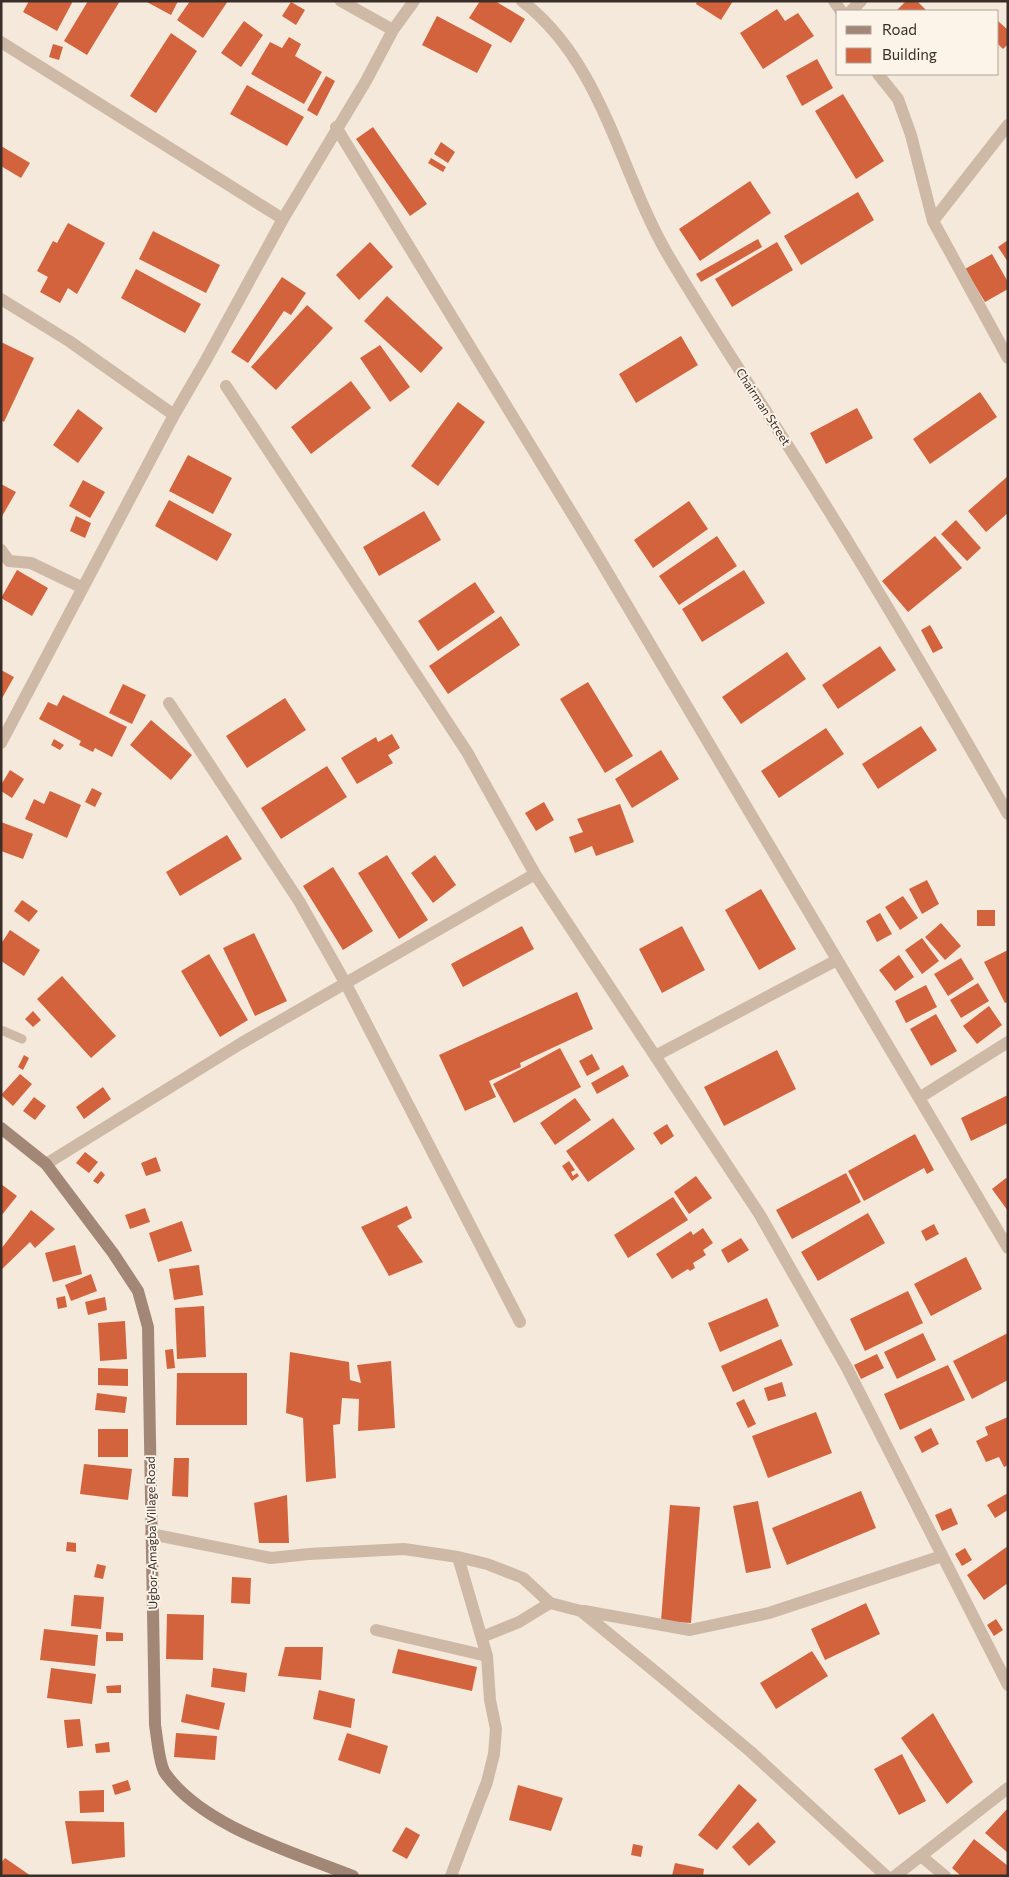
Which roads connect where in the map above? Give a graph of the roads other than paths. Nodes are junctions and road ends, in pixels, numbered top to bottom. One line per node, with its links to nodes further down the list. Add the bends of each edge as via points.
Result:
1 (341, 1): 6 (street)
2 (414, 1): 6 (street)
3 (522, 1): 21 (street, Chairman Street, via 567,46 609,122 635,188 666,252 874,586)
4 (861, 1): 5 (street)
5 (852, 10)
6 (393, 30): 10 (street, via 366,81)
7 (1, 42): 11 (street)
8 (879, 75): 12 (street, via 898,100 908,126)
9 (1008, 125): 12 (street)
10 (336, 127): 11 (street); 23 (street)
11 (283, 219): 16 (street)
12 (933, 221): 14 (street)
13 (1, 299): 16 (street)
14 (1008, 358)
15 (226, 386): 22 (street, via 467,752)
16 (174, 415): 18 (street)
17 (1, 550): 18 (street, via 9,561 31,563)
18 (83, 588): 20 (street)
19 (169, 702): 24 (street, via 299,901)
20 (1, 743)
21 (1008, 814)
22 (535, 874): 24 (street); 28 (street)
23 (838, 960): 28 (street); 29 (street)
24 (346, 984): 31 (street, via 240,1044); 33 (street)
25 (1, 1030): 26 (lane)
26 (22, 1039)
27 (1008, 1042): 29 (street)
28 (656, 1055): 35 (street, via 765,1223 847,1368)
29 (919, 1098): 32 (street)
30 (1, 1128): 31 (street, Ugbor-Amagba Village Road)
31 (46, 1164): 34 (street, Ugbor-Amagba Village Road, via 138,1291 148,1327)
32 (1008, 1248)
33 (520, 1322)
34 (151, 1534): 36 (street, via 271,1558 404,1549); 45 (street, Ugbor-Amagba Village Road, via 155,1725 164,1772 196,1805 212,1814 246,1832)
35 (942, 1556): 38 (street, via 769,1613 690,1630); 42 (street)
36 (458, 1557): 37 (street, via 488,1564 523,1578); 40 (street)
37 (550, 1603): 38 (street); 40 (street, via 519,1622)
38 (581, 1611): 47 (street, via 751,1752)
39 (376, 1630): 41 (street)
40 (482, 1638): 41 (street)
41 (487, 1656): 46 (street, via 496,1728 494,1754 487,1782)
42 (1008, 1686)
43 (1008, 1788): 44 (street)
44 (921, 1856): 48 (street); 49 (street)
45 (353, 1876)
46 (451, 1876)
47 (886, 1876)
48 (896, 1876)
49 (945, 1876)

